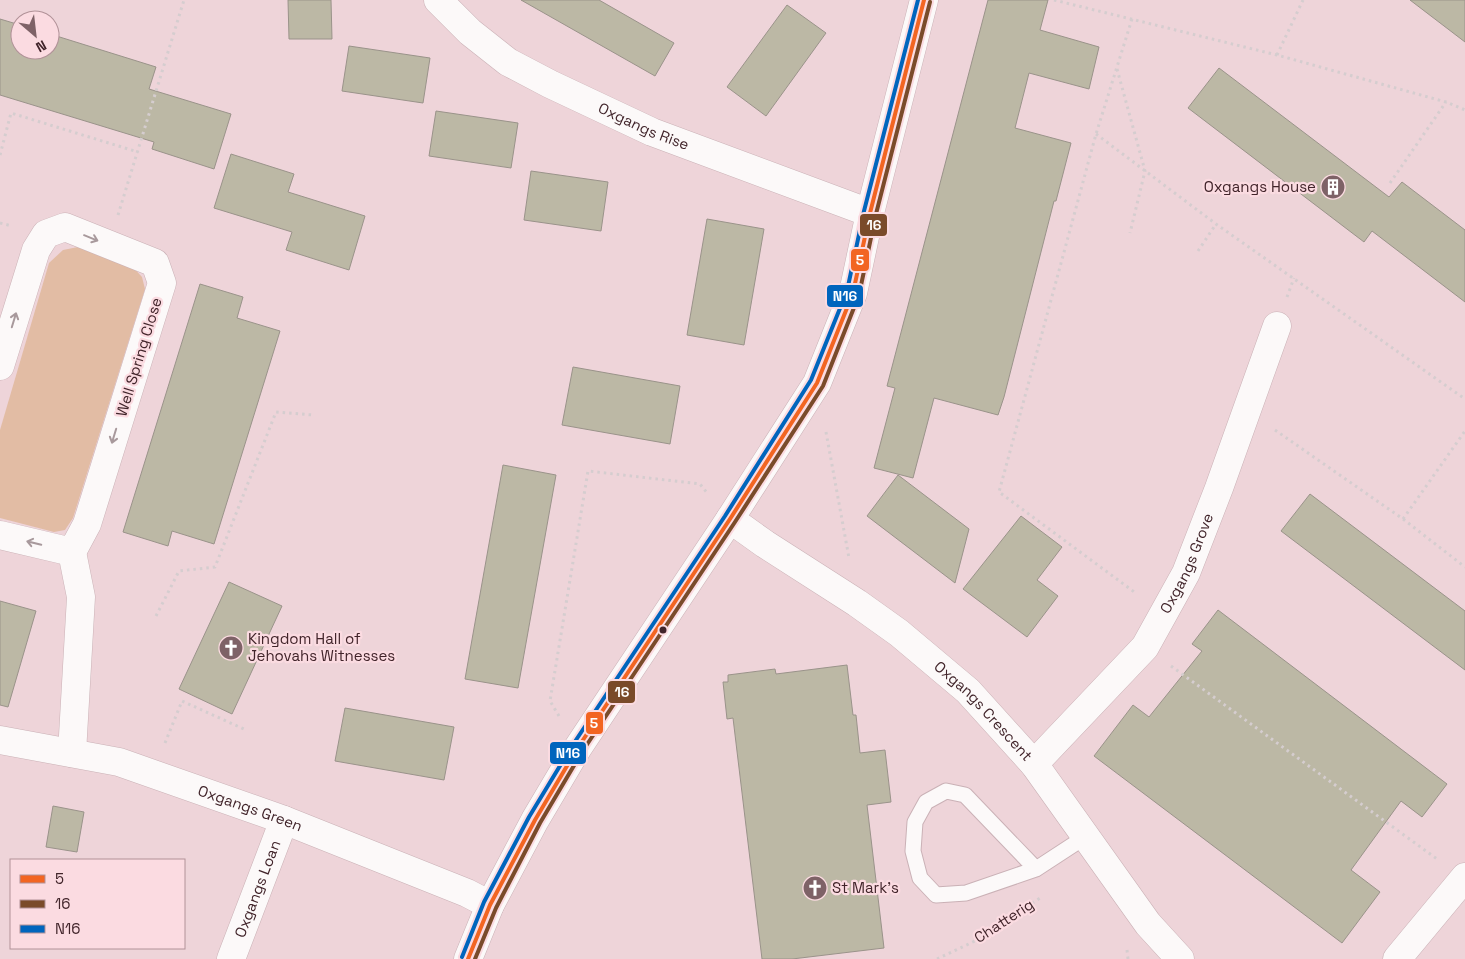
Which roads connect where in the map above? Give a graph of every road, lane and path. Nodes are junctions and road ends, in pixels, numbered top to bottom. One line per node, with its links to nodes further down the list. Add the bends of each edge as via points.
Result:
1 (184, 0): 12 (path)
2 (438, 0): 16 (street, Oxgangs Rise, via 470,32 508,62 550,84 652,132)
3 (924, 0): 16 (street)
4 (1054, 0): 6 (path)
5 (1303, 0): 7 (path)
6 (1132, 19): 7 (path); 8 (path)
7 (1278, 55): 9 (path)
8 (1117, 68): 11 (path); 14 (path)
9 (1446, 102): 10 (path); 15 (path)
10 (1465, 110)
11 (1096, 134): 14 (path); 34 (path, via 998,492)
12 (138, 152): 13 (path, via 11,113); 19 (path)
13 (0, 155)
14 (1145, 171): 17 (path); 18 (path)
15 (1390, 183)
16 (870, 213): 23 (street, via 853,293)
17 (1216, 224): 20 (path); 24 (path)
18 (1130, 233)
19 (109, 245): 22 (street, Well Spring Close, one-way to 19, via 36,250 46,234 65,227); 31 (street, Well Spring Close, one-way to 31, via 155,263 162,283 87,524)
20 (1198, 251)
21 (1277, 326): 25 (street, Oxgangs Grove)
22 (0, 366)
23 (817, 383): 28 (street); 33 (path)
24 (1465, 399)
25 (1247, 411): 29 (path); 34 (street, Oxgangs Grove, via 1186,573)
26 (313, 415): 35 (path, via 276,412 215,567 179,571)
27 (1465, 431): 29 (path)
28 (730, 518): 33 (street, Oxgangs Crescent); 39 (street); 39 (path, via 700,484 588,471 550,701)
29 (1403, 519): 32 (path)
30 (0, 535): 31 (street, one-way to 30)
31 (72, 552): 40 (street, via 81,597)
32 (1465, 567)
33 (857, 603): 41 (street, Oxgangs Crescent, via 899,633 968,691)
34 (1163, 614): 36 (street, Oxgangs Grove)
35 (156, 616)
36 (1145, 647): 41 (street, Oxgangs Grove); 46 (path)
37 (246, 730): 42 (path, via 182,701)
38 (0, 740): 40 (street, Oxgangs Green)
39 (577, 749): 48 (street)
40 (72, 753): 42 (street, Oxgangs Green, via 119,762)
41 (1034, 764): 44 (street, Oxgangs Crescent)
42 (153, 774): 43 (street, Oxgangs Green)
43 (284, 820): 48 (street, Oxgangs Green); 49 (street, Oxgangs Loan)
44 (1085, 836): 45 (lane); 52 (street, Oxgangs Crescent, via 1148,924)
45 (1036, 869): 45 (lane, via 966,893 936,895 920,878 913,851 915,822 926,802 946,791 965,795)
46 (1464, 878): 53 (street)
47 (1043, 896): 51 (path, Chatterig, via 977,940)
48 (490, 905): 50 (street)
49 (231, 959)
50 (468, 959)
51 (937, 959)
52 (1180, 959)
53 (1397, 959)

